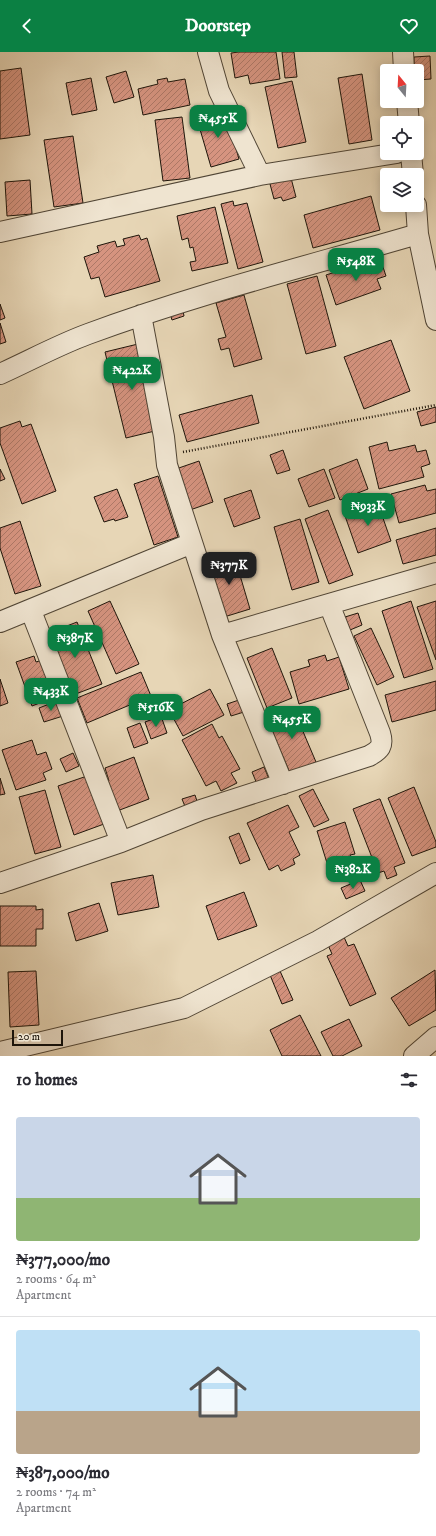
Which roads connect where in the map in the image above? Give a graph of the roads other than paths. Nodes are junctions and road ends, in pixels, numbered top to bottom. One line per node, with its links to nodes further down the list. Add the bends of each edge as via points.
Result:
1 (208, 52): 5 (street, via 219,91)
2 (403, 52): 3 (street)
3 (404, 64)
4 (380, 156): 5 (street)
5 (260, 176): 7 (street)
6 (416, 212): 8 (street)
7 (0, 232)
8 (418, 234): 9 (street); 10 (street)
9 (141, 315): 11 (street, via 86,334); 12 (street, via 167,465)
10 (436, 320)
11 (0, 374)
12 (192, 543): 15 (street); 17 (street)
13 (436, 573): 14 (street)
14 (329, 604): 17 (street); 18 (street, via 380,733 381,744 376,752 369,756)
15 (31, 611): 16 (street); 19 (street)
16 (0, 622)
17 (222, 635): 18 (street)
18 (283, 784): 19 (street, via 201,810)
19 (121, 842): 21 (street)
20 (436, 873): 23 (street, via 318,941 184,1008)
21 (0, 883)
22 (436, 1038): 24 (street)
23 (0, 1052)
24 (414, 1056)

